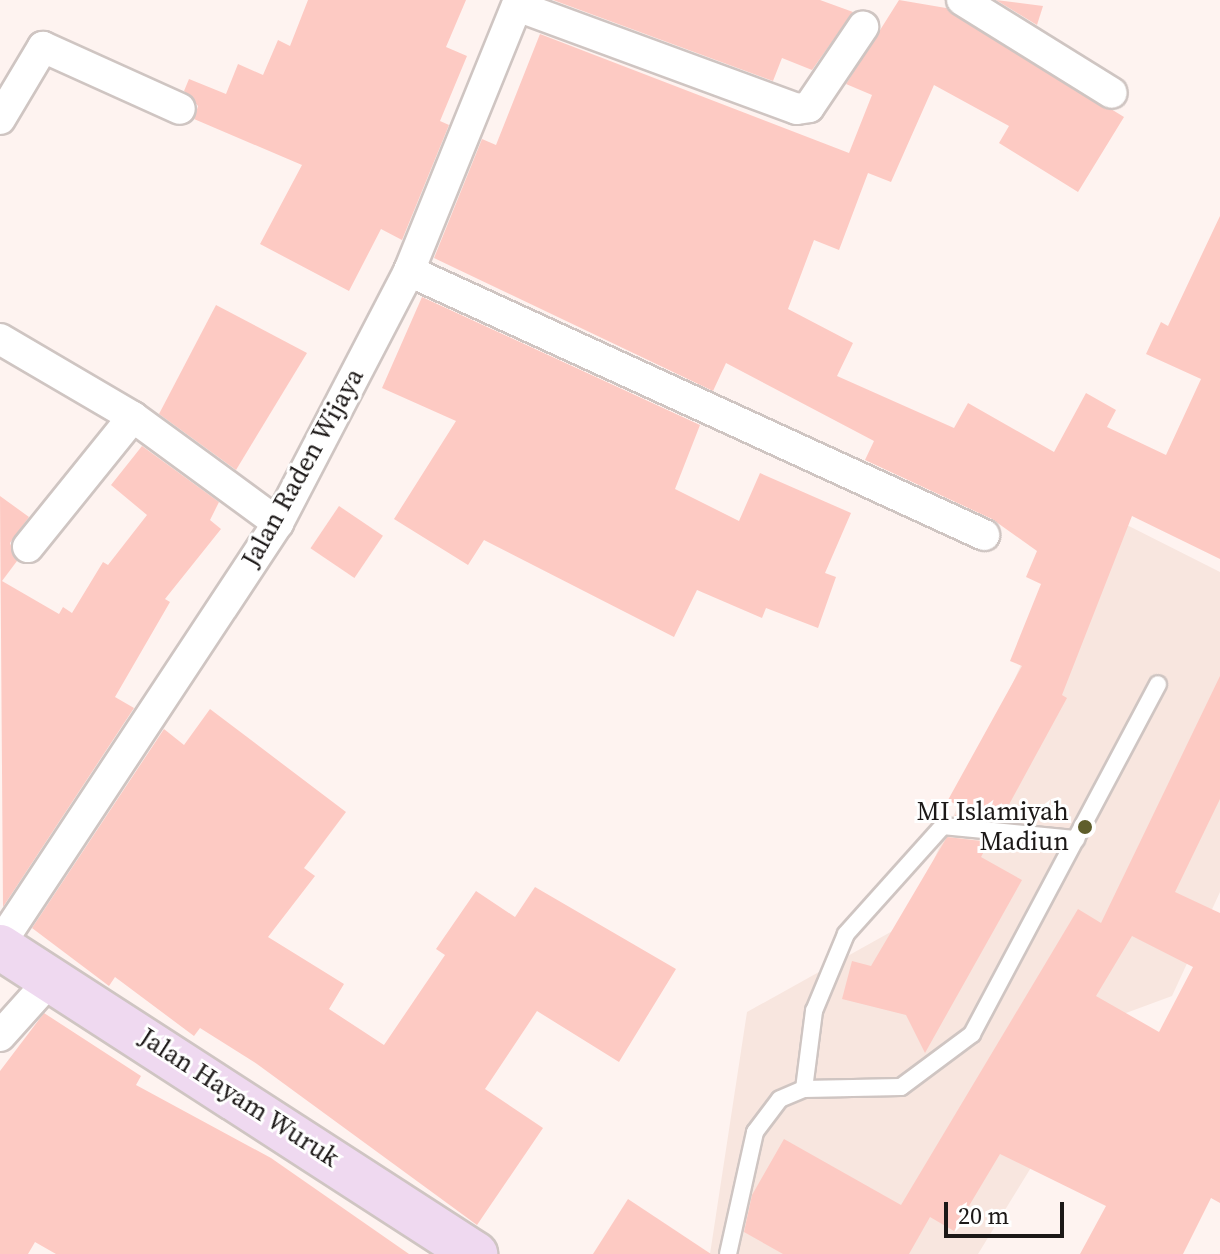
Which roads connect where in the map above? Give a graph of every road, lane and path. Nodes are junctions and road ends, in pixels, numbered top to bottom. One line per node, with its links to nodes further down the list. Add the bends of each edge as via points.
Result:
1 (962, 0): 4 (street)
2 (518, 3): 3 (street, via 797,109 809,107); 7 (street, Jalan Raden Wijaya)
3 (863, 27)
4 (1112, 93)
5 (180, 109): 6 (street, via 43,47)
6 (0, 119)
7 (409, 271): 10 (street, Jalan Raden Wijaya); 11 (street)
8 (0, 339): 9 (street)
9 (133, 417): 10 (street); 12 (street)
10 (278, 523): 15 (street, Jalan Raden Wijaya)
11 (984, 535)
12 (28, 547)
13 (1158, 684): 14 (lane)
14 (1076, 839): 18 (lane, via 972,1034 901,1087); 18 (lane, via 943,826 846,934 814,1011)
15 (0, 946): 16 (main road, Jalan Hayam Wuruk)
16 (52, 978): 17 (street); 19 (main road, Jalan Hayam Wuruk)
17 (0, 1036)
18 (804, 1089): 20 (lane, via 780,1099 755,1132)
19 (475, 1254)
20 (728, 1254)

